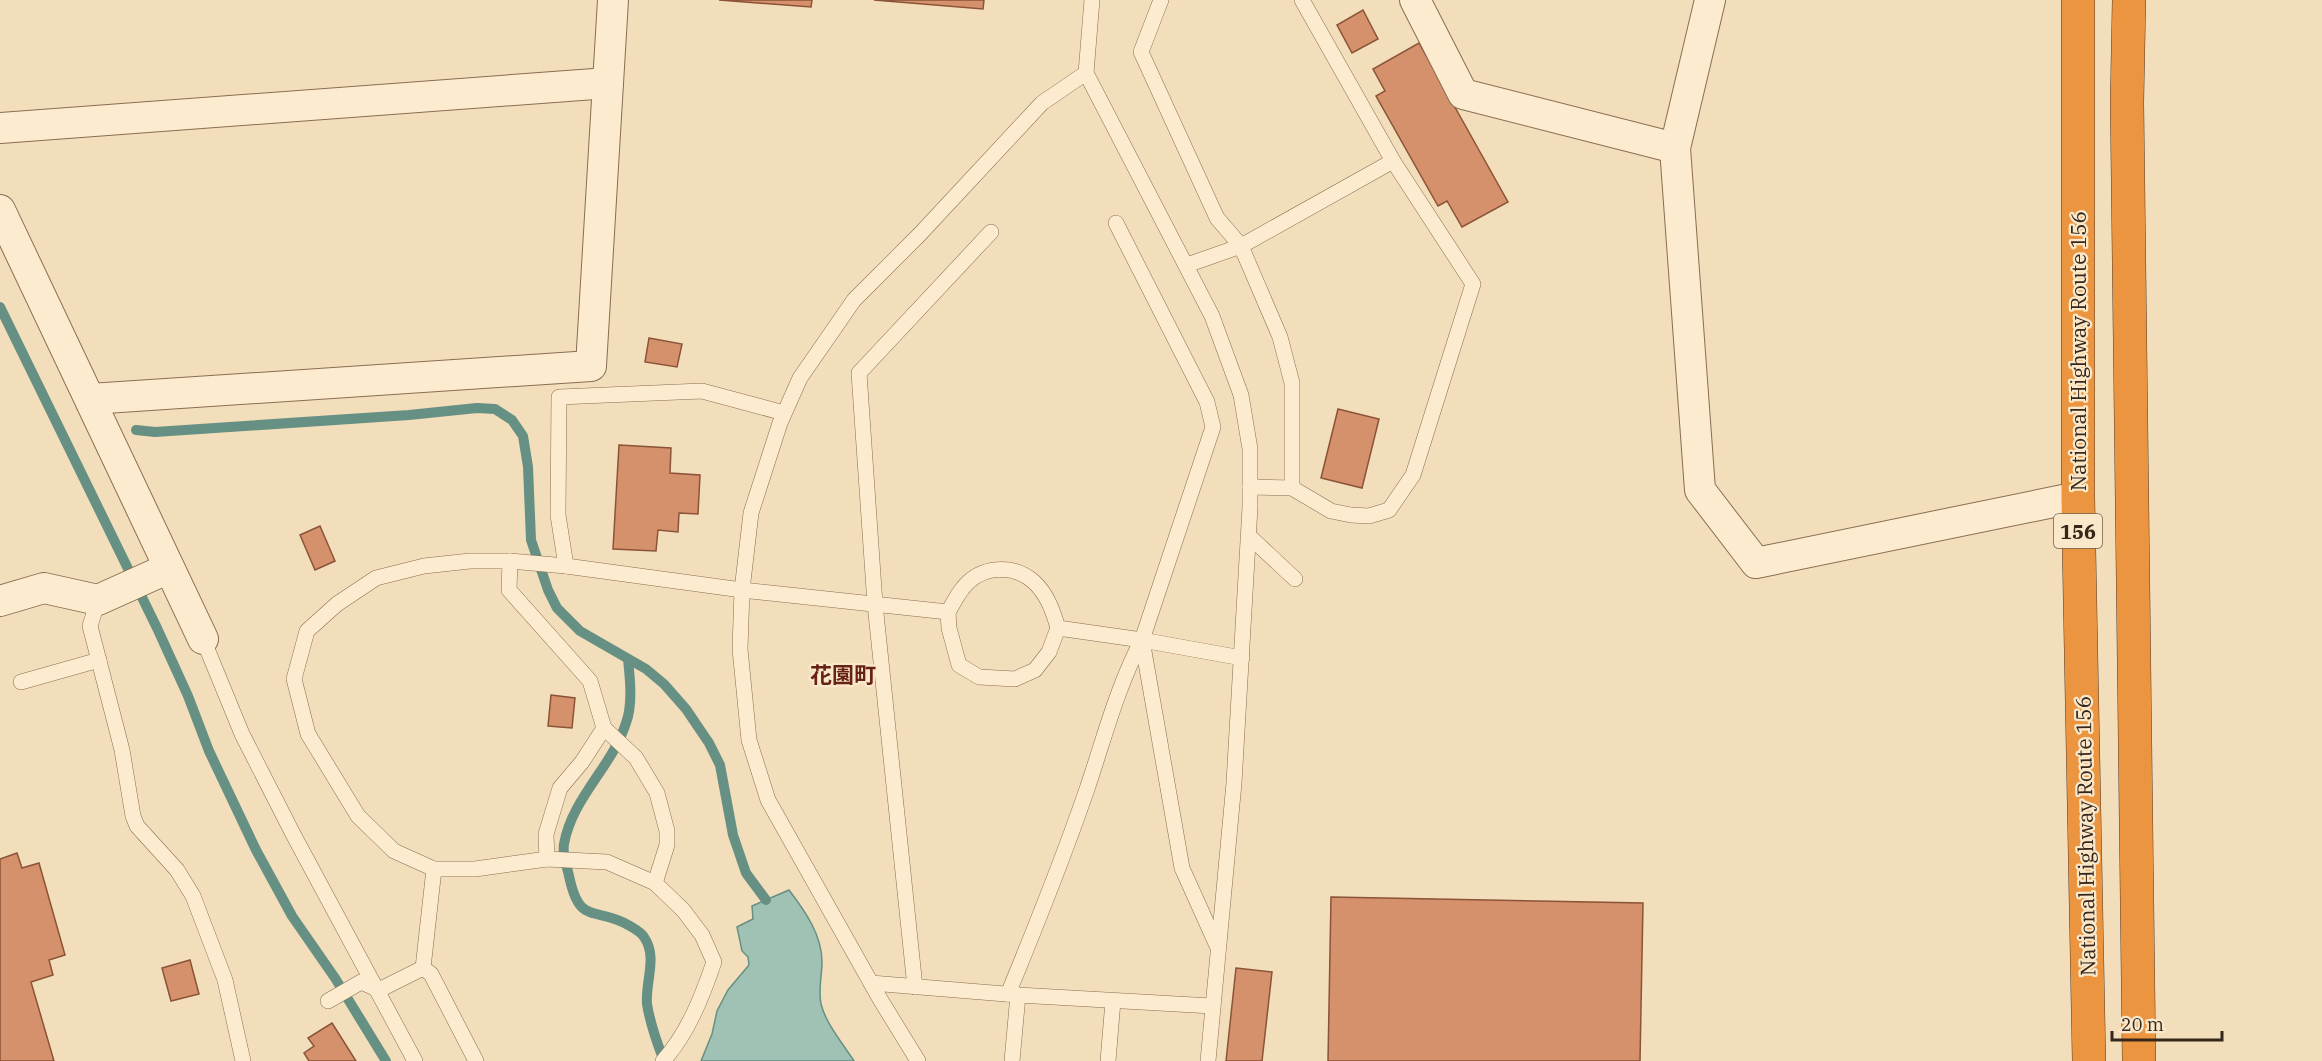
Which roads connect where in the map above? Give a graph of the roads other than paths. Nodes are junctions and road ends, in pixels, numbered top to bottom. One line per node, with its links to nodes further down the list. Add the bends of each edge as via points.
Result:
1 (613, 0): 10 (street)
2 (1092, 0): 9 (lane)
3 (1161, 0): 17 (lane, via 1141,52 1217,218)
4 (1302, 0): 13 (lane)
5 (1416, 0): 12 (street, via 1463,94)
6 (1710, 0): 12 (street)
7 (2078, 0): 23 (highway, National Highway Route 156 / 156)
8 (2128, 0): 62 (highway, 156)
9 (1086, 73): 18 (lane); 20 (lane, via 1042,103 854,300 800,378)
10 (608, 83): 11 (street); 19 (street, via 591,366)
11 (0, 128)
12 (1675, 148): 23 (street, via 1700,490 1756,563)
13 (1393, 161): 17 (lane); 22 (lane, via 1473,284 1413,475 1389,510 1351,516 1331,511)
14 (0, 210): 19 (street)
15 (1116, 223): 36 (lane, via 1207,402 1213,427)
16 (991, 232): 32 (lane, via 859,373)
17 (1241, 246): 18 (lane); 22 (lane, via 1280,337 1292,383)
18 (1187, 265): 21 (lane, via 1212,316 1241,395 1250,449)
19 (90, 399): 27 (street)
20 (784, 413): 26 (lane, via 702,392 559,397 558,515); 29 (lane, via 751,513)
21 (1250, 488): 22 (lane); 24 (lane)
22 (1292, 488)
23 (2078, 497): 61 (highway, National Highway Route 156 / 156)
24 (1249, 536): 28 (lane); 37 (lane)
25 (510, 561): 26 (lane); 40 (lane, via 509,590 590,681); 42 (lane, via 424,566 376,578 337,604 307,631 294,679 308,734 358,816 394,851)
26 (566, 566): 29 (lane)
27 (169, 568): 30 (street); 35 (street)
28 (1295, 579)
29 (742, 590): 32 (lane); 46 (lane, via 740,649 749,740 768,800)
30 (98, 600): 31 (street, via 44,588); 38 (lane, via 90,626)
31 (0, 601)
32 (875, 604): 33 (lane); 47 (lane)
33 (948, 612): 34 (lane, via 963,587 979,574 1012,569 1034,582 1051,604); 34 (lane, via 959,665 979,677 1015,679 1035,670 1049,652)
34 (1058, 628): 36 (lane)
35 (202, 639): 48 (lane, via 242,734)
36 (1142, 640): 37 (lane); 44 (lane, via 1182,868); 49 (lane, via 1120,688)
37 (1242, 658): 44 (lane)
38 (99, 660): 39 (lane); 53 (lane, via 122,750 133,816 193,896 225,980)
39 (21, 682)
40 (603, 728): 41 (lane, via 560,788 546,834); 43 (lane, via 636,758 657,793 668,831)
41 (547, 859): 42 (lane, via 475,869); 43 (lane, via 607,862)
42 (434, 869): 45 (lane)
43 (655, 883): 56 (lane, via 702,935 714,962 702,999)
44 (1218, 948): 52 (lane)
45 (423, 968): 48 (lane); 55 (lane, via 431,974)
46 (871, 983): 47 (lane); 57 (lane)
47 (915, 987): 49 (lane)
48 (379, 990): 50 (lane, via 361,982); 54 (lane)
49 (1013, 994): 51 (lane); 58 (lane)
50 (328, 1000)
51 (1113, 1000): 52 (lane); 59 (lane)
52 (1212, 1006): 60 (lane)
53 (243, 1061)
54 (415, 1061)
55 (476, 1061)
56 (663, 1061)
57 (918, 1061)
58 (1012, 1061)
59 (1108, 1061)
60 (1208, 1061)
61 (2089, 1061)
62 (2139, 1061)

